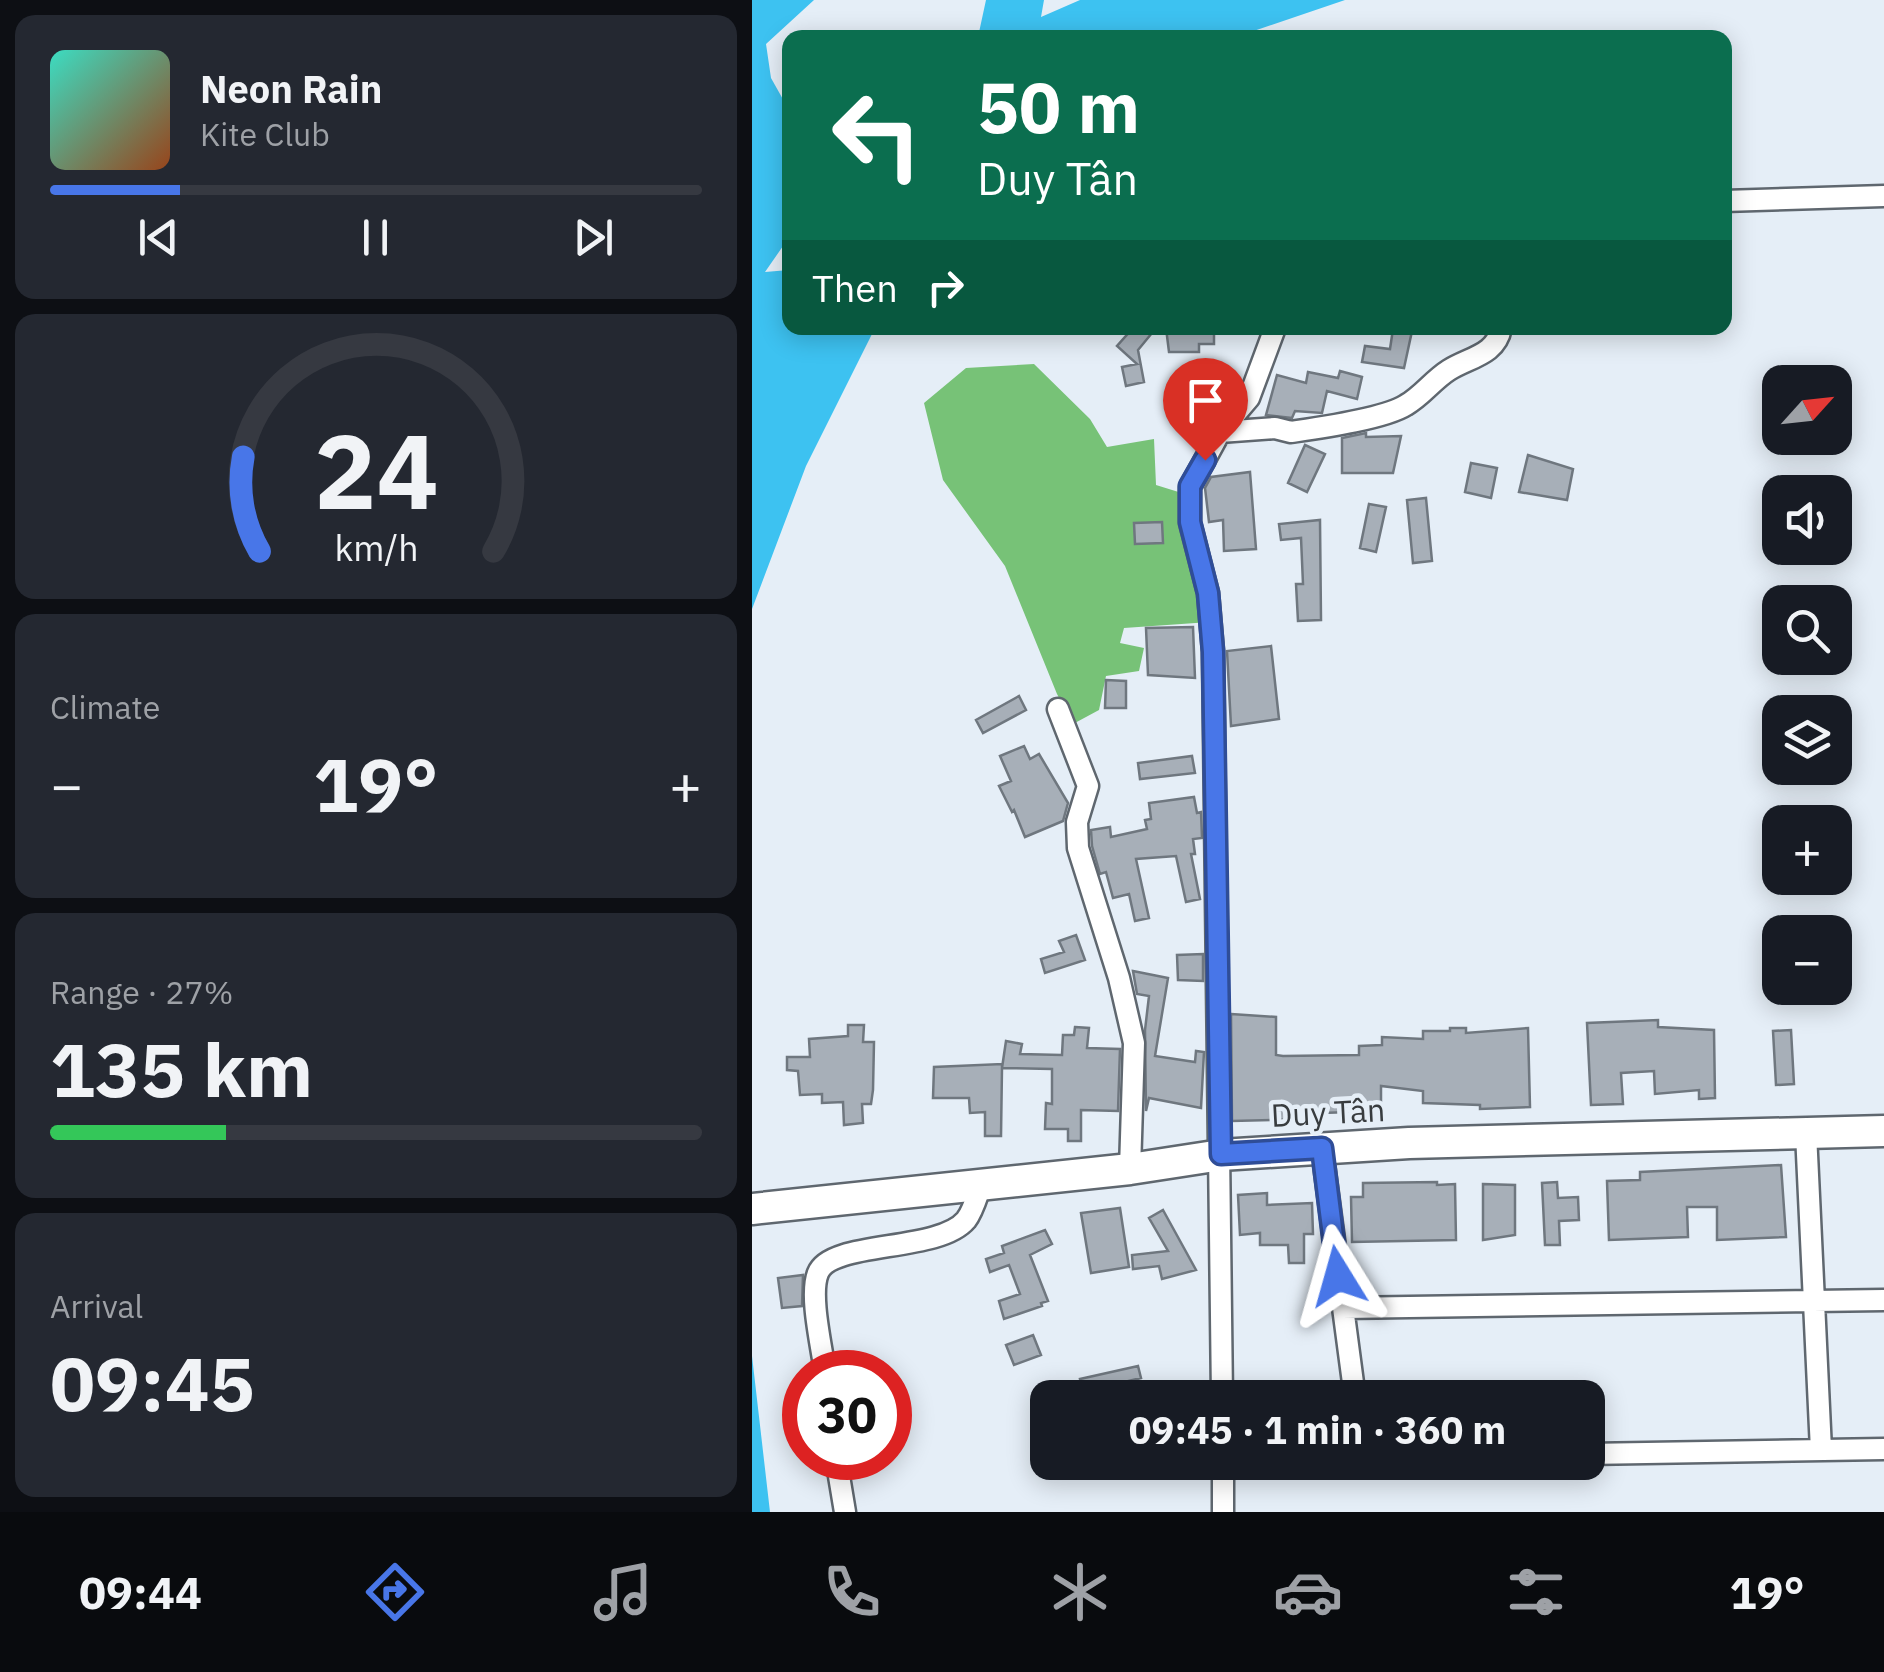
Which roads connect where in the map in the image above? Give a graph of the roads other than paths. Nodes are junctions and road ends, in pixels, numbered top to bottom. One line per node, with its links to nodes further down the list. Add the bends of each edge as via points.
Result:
1 (1884, 196): 2 (street)
2 (1732, 201)
3 (1272, 335): 5 (street, via 1250,398)
4 (1500, 335): 5 (street, via 1488,350 1451,368 1395,411 1290,432)
5 (1220, 432): 10 (street, via 1190,486 1190,522 1208,593 1213,652)
6 (1058, 708): 11 (street, via 1088,786 1077,822 1078,848 1134,1044)
7 (1884, 1130): 8 (street, Duy Tân)
8 (1806, 1133): 9 (street, Duy Tân); 15 (street)
9 (1322, 1148): 10 (street, Duy Tân); 16 (street)
10 (1221, 1154): 11 (street, Duy Tân); 18 (street)
11 (1130, 1169): 12 (street, Duy Tân)
12 (981, 1185): 13 (street, Duy Tân); 17 (street, via 968,1217 941,1236 824,1264 815,1290)
13 (766, 1207)
14 (1884, 1300): 15 (street)
15 (1814, 1301): 16 (street); 21 (street)
16 (1343, 1308): 19 (street)
17 (822, 1350)
18 (1222, 1380)
19 (1353, 1380)
20 (1884, 1449): 21 (street)
21 (1821, 1450): 22 (street)
22 (1605, 1454)
23 (840, 1480): 25 (street)
24 (1223, 1480): 26 (street)
25 (845, 1512)
26 (1223, 1512)

